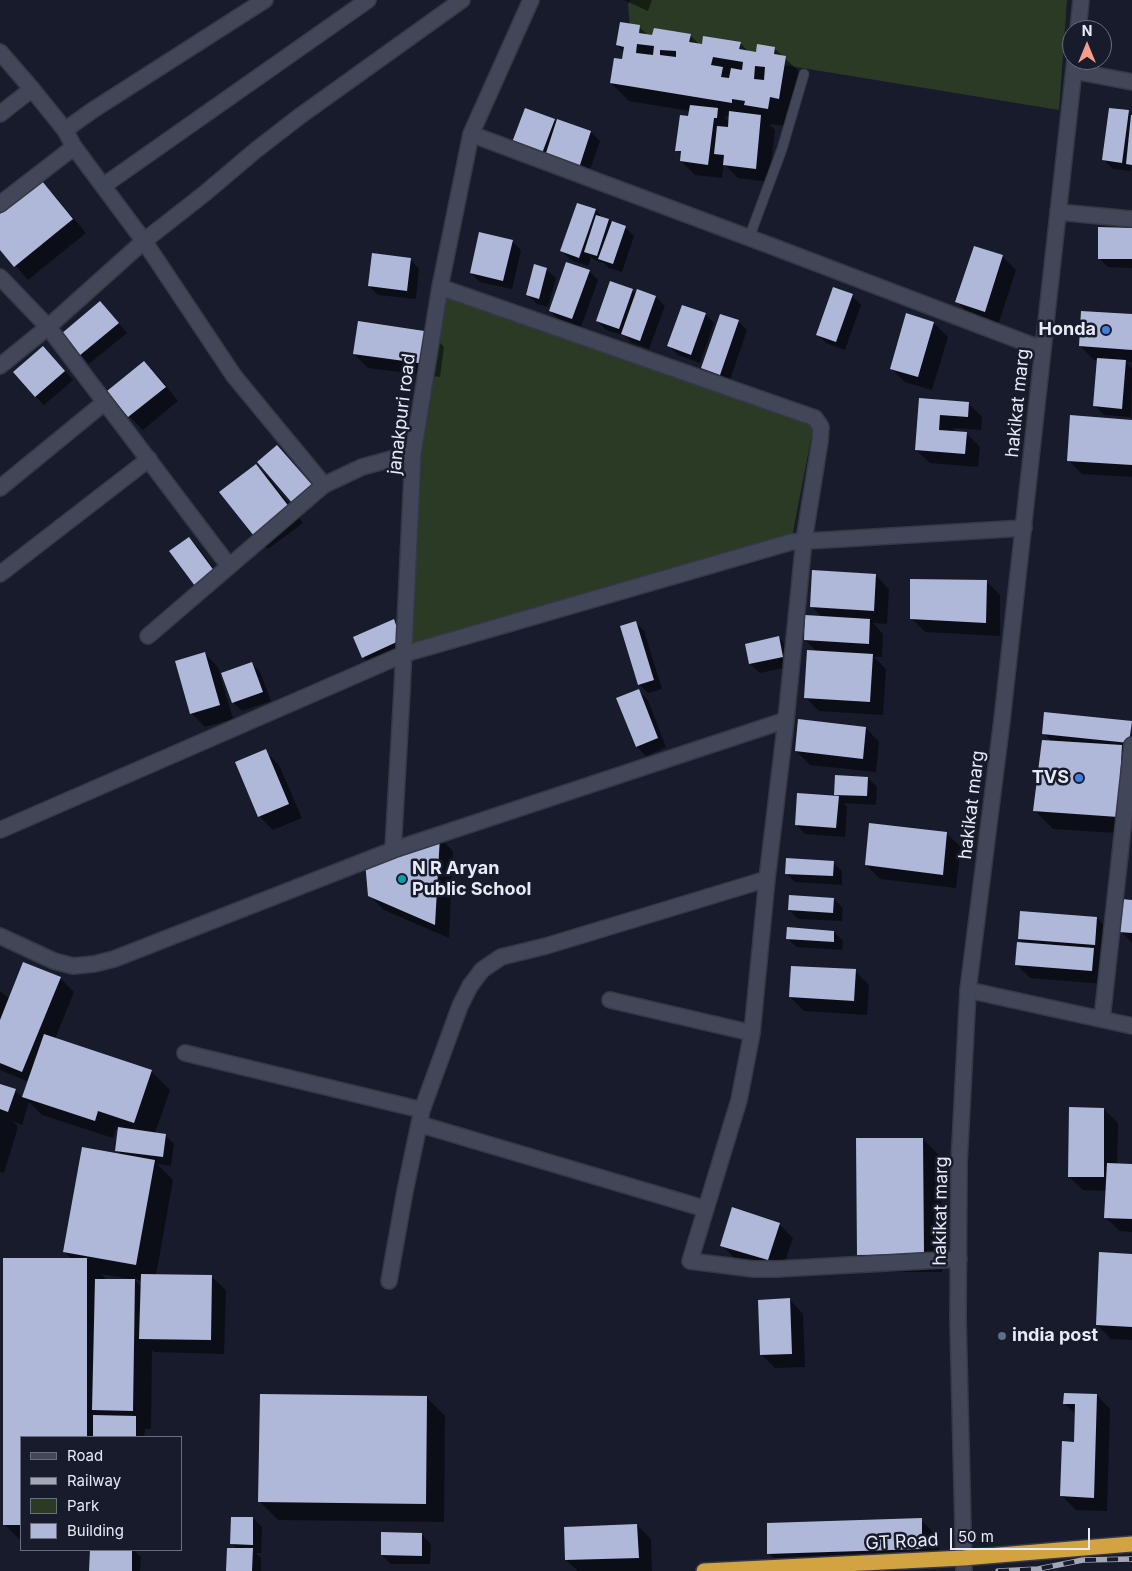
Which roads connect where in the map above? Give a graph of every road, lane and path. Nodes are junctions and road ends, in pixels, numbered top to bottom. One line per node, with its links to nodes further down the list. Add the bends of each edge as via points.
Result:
1 (265, 0): 14 (street)
2 (368, 0): 17 (street)
3 (462, 0): 22 (street, via 271,139)
4 (531, 0): 15 (street, janakpuri road)
5 (1081, 0): 6 (street)
6 (1079, 20)
7 (0, 52): 12 (street)
8 (1074, 70): 19 (street, hakikat marg)
9 (1088, 70): 11 (street)
10 (804, 74): 21 (lane, via 782,149)
11 (1132, 82)
12 (32, 89): 13 (street); 14 (street)
13 (0, 114)
14 (64, 130): 16 (street)
15 (472, 134): 21 (street); 24 (street, janakpuri road)
16 (74, 148): 17 (street); 18 (street)
17 (103, 186): 22 (street)
18 (0, 204)
19 (1058, 212): 20 (street); 26 (street, hakikat marg)
20 (1132, 219)
21 (749, 238): 26 (street)
22 (144, 241): 25 (street); 31 (street, via 234,376)
23 (0, 277): 25 (street)
24 (440, 287): 29 (street, janakpuri road); 34 (street, via 815,418 821,427 820,441)
25 (48, 327): 27 (street); 28 (street)
26 (1042, 349): 33 (street, hakikat marg)
27 (0, 366)
28 (105, 402): 30 (street); 32 (street)
29 (413, 453): 31 (street, via 362,468); 38 (street, janakpuri road)
30 (149, 459): 35 (street); 36 (street)
31 (324, 485): 35 (street)
32 (0, 488)
33 (1024, 528): 34 (street); 45 (street, hakikat marg)
34 (804, 540): 38 (street); 39 (street)
35 (229, 566): 37 (street)
36 (0, 574)
37 (148, 636)
38 (404, 654): 41 (street); 42 (street, janakpuri road)
39 (786, 720): 42 (street); 43 (street)
40 (1132, 746): 47 (street)
41 (0, 830)
42 (393, 850): 44 (street, via 94,964 73,966 54,961)
43 (766, 879): 49 (street); 51 (street, via 501,957 482,970 460,1006)
44 (0, 936)
45 (968, 990): 47 (street); 53 (street, hakikat marg, via 959,1164)
46 (610, 1000): 49 (street)
47 (1102, 1019): 48 (street)
48 (1132, 1026)
49 (752, 1033): 52 (street, via 739,1100)
50 (185, 1053): 51 (street)
51 (421, 1117): 52 (street); 54 (street)
52 (706, 1209): 53 (street, via 690,1261 778,1269)
53 (959, 1259): 56 (street, hakikat marg)
54 (389, 1281)
55 (1132, 1544): 56 (highway, GT Road)
56 (963, 1564): 57 (highway, GT Road)
57 (704, 1571)

